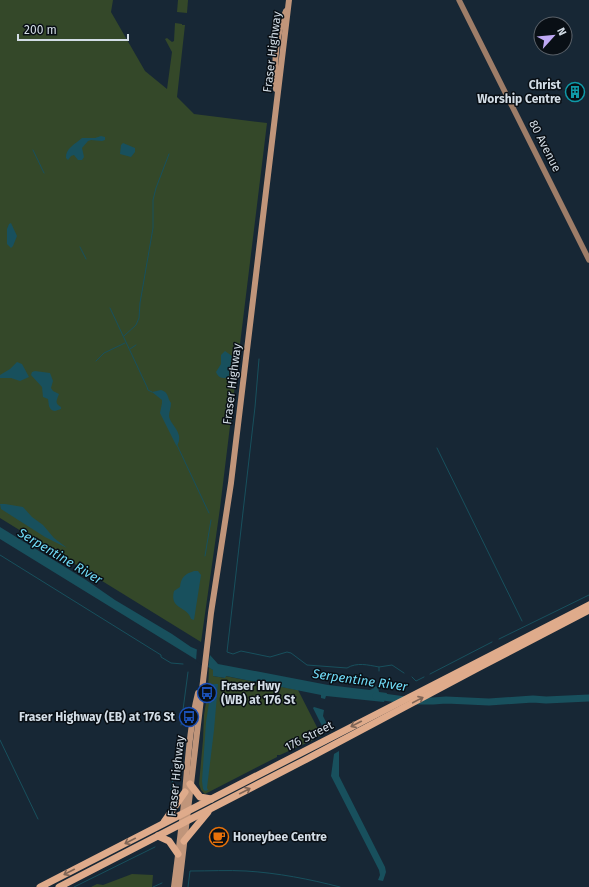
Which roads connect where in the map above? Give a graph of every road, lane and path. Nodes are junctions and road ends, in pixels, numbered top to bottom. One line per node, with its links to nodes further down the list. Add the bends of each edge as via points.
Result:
1 (459, 0): 6 (main road, 80 Avenue)
2 (289, 2): 3 (main road, Fraser Highway, via 280,25); 4 (main road, Fraser Highway)
3 (277, 50): 4 (main road, via 278,66); 5 (main road, Fraser Highway, via 274,72)
4 (281, 69): 5 (main road, Fraser Highway)
5 (276, 102): 9 (main road, Fraser Highway)
6 (589, 260)
7 (589, 605): 12 (highway, 176 Street, one-way to 12)
8 (589, 610): 13 (highway, 176 Street, one-way to 8)
9 (205, 668): 10 (main road, Fraser Highway); 11 (main road, Fraser Highway, via 195,708)
10 (190, 784): 12 (highway, via 200,797); 14 (main road, Fraser Highway)
11 (185, 792): 14 (main road, Fraser Highway); 16 (highway)
12 (211, 799): 14 (highway, 176 Street)
13 (210, 809): 15 (highway, 176 Street); 18 (highway)
14 (185, 812): 15 (main road, Fraser Highway); 16 (highway, 176 Street)
15 (184, 823): 17 (highway, 176 Street); 18 (main road, Fraser Highway); 19 (main road, Fraser Highway); 22 (main road)
16 (162, 824): 20 (highway, 176 Street, one-way to 20)
17 (158, 836): 19 (highway, via 169,840); 21 (highway, 176 Street)
18 (184, 841): 22 (main road, Fraser Highway)
19 (178, 854): 22 (main road, Fraser Highway)
20 (40, 887)
21 (59, 887)
22 (177, 887)

